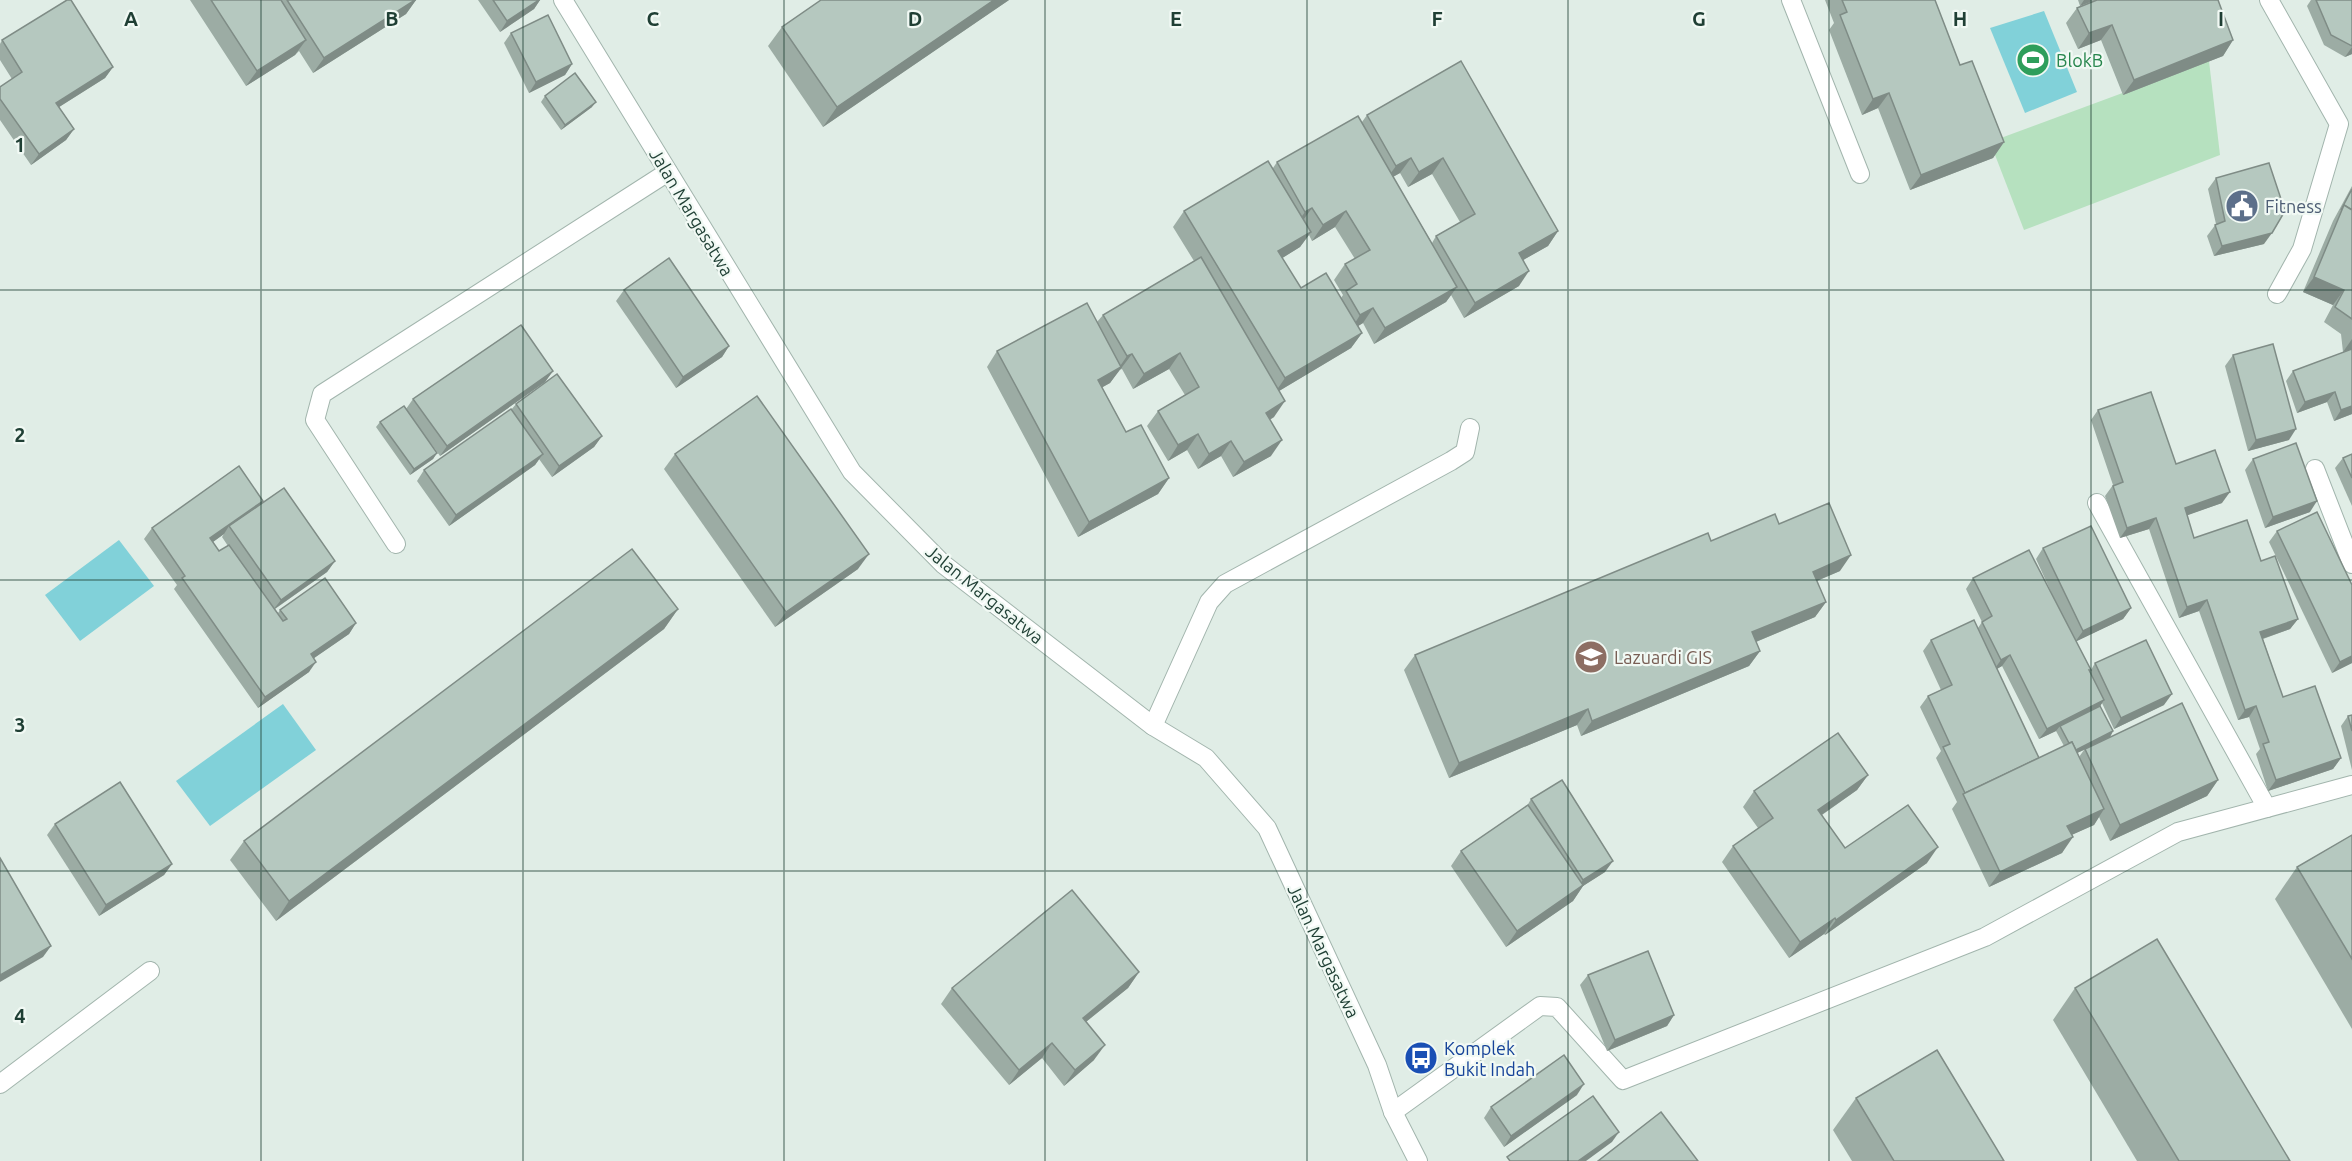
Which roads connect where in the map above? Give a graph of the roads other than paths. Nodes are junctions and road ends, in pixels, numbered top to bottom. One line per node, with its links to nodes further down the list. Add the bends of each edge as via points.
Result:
1 (563, 0): 5 (street, Jalan Margasatwa)
2 (1791, 0): 6 (street)
3 (2269, 0): 4 (street)
4 (2346, 120): 7 (street, via 2302,249)
5 (668, 172): 11 (street, via 322,394 315,420); 13 (street, Jalan Margasatwa, via 852,472 943,564)
6 (1860, 174)
7 (2277, 294)
8 (1470, 428): 13 (street, via 1465,452 1225,584 1209,602)
9 (2315, 469): 12 (street)
10 (2097, 503): 15 (street)
11 (396, 544)
12 (2352, 564)
13 (1153, 726): 18 (street, Jalan Margasatwa, via 1206,758 1267,828 1377,1065)
14 (2352, 785): 15 (street)
15 (2267, 808): 18 (street, via 2178,832 1985,937 1623,1080 1557,1007 1540,1006)
16 (150, 971): 17 (street)
17 (0, 1084)
18 (1393, 1112): 19 (street, Jalan Margasatwa)
19 (1418, 1161)

